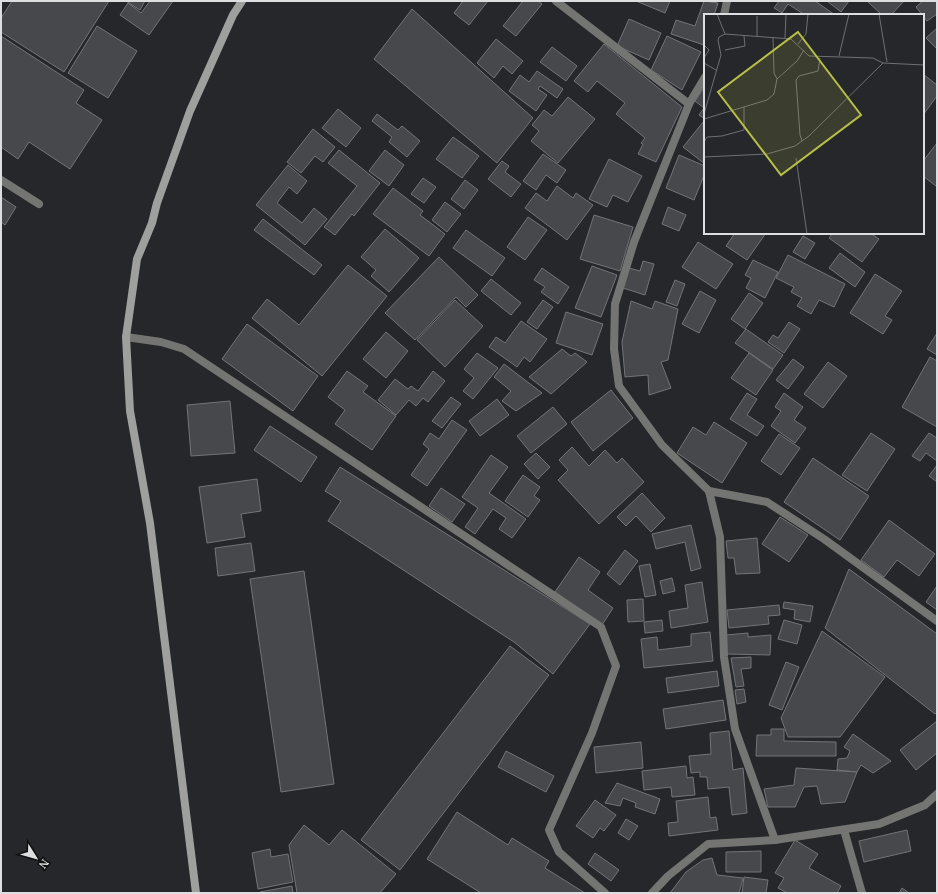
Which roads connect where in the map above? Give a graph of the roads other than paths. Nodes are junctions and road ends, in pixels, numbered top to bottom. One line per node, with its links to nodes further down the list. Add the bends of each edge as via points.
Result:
1 (242, 1): 9 (main road, via 190,111 137,259)
2 (556, 1): 6 (street)
3 (727, 1): 4 (street)
4 (724, 14)
5 (704, 79): 6 (street)
6 (689, 104): 10 (street, via 634,242 615,304 614,349 619,386 662,445)
7 (1, 180): 8 (street)
8 (40, 204)
9 (126, 337): 15 (main road, via 130,411 150,523); 16 (street, via 161,342 184,350 601,627 616,666 592,734 549,830 559,852)
10 (709, 491): 11 (street, via 767,502 824,539); 14 (street, via 720,537 724,656 735,730)
11 (937, 620)
12 (937, 794): 13 (street, via 926,805 879,824)
13 (844, 830): 14 (street); 18 (street)
14 (774, 840): 17 (street, via 708,844 668,876)
15 (196, 893)
16 (605, 893)
17 (652, 893)
18 (862, 893)

